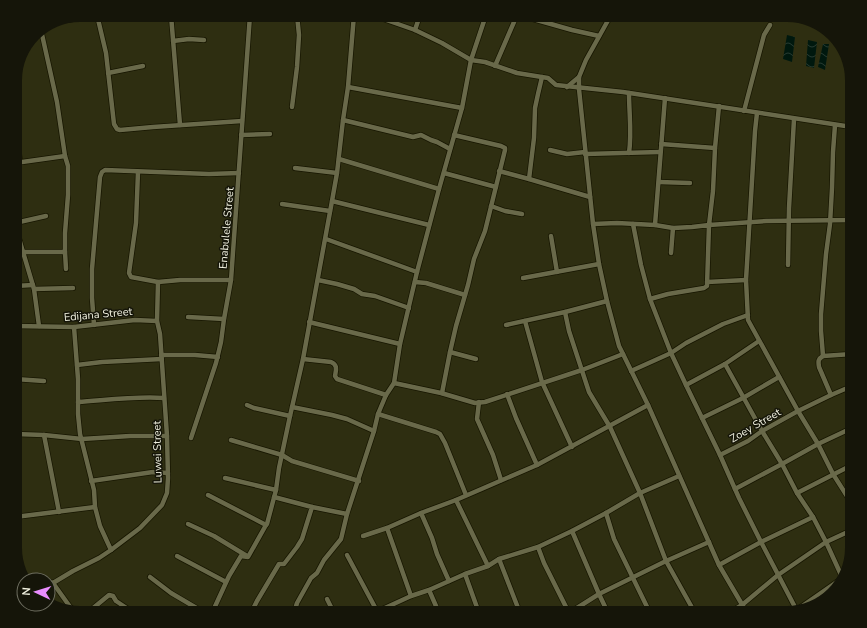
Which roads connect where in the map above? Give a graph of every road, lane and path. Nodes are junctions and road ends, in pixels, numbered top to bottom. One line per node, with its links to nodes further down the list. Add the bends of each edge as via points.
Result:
1 (99, 22): 21 (street)
2 (172, 22): 17 (street)
3 (249, 22): 36 (street, Enabulele Street)
4 (298, 22): 30 (street, via 298,61)
5 (353, 22): 24 (street)
6 (392, 22): 13 (street)
7 (418, 22): 13 (street)
8 (484, 22): 18 (street)
9 (515, 22): 20 (street)
10 (543, 22): 15 (street)
11 (607, 22): 15 (street)
12 (770, 26): 32 (street, via 764,35)
13 (415, 30): 18 (street)
14 (43, 36): 50 (street)
15 (599, 36): 23 (street)
16 (204, 40): 17 (street)
17 (173, 41): 37 (street)
18 (471, 60): 20 (street); 31 (street)
19 (143, 66): 21 (street)
20 (495, 66): 22 (street, via 517,74)
21 (108, 73): 37 (street, via 114,124 117,129)
22 (542, 77): 25 (street, via 548,78 556,86); 59 (street, via 535,108)
23 (579, 77): 25 (street); 26 (street)
24 (348, 87): 31 (street); 35 (street)
25 (567, 87): 26 (street)
26 (580, 87): 27 (street); 48 (street)
27 (629, 93): 28 (street); 49 (street)
28 (664, 98): 29 (street); 43 (street)
29 (720, 106): 32 (street); 44 (street)
30 (292, 107)
31 (462, 108): 42 (street)
32 (744, 111): 33 (street)
33 (757, 113): 34 (street); 75 (street)
34 (794, 119): 38 (street); 72 (street)
35 (343, 120): 45 (street, via 413,137 421,135); 51 (street)
36 (242, 121): 37 (street); 41 (street, Enabulele Street)
37 (180, 125)
38 (835, 125): 39 (street); 73 (street)
39 (845, 127)
40 (270, 134): 41 (street)
41 (242, 135): 56 (street, Enabulele Street)
42 (454, 135): 45 (street); 54 (street, via 503,147 505,150)
43 (661, 144): 44 (street); 47 (street)
44 (715, 148): 80 (street)
45 (450, 149): 58 (street)
46 (550, 150): 48 (street, via 567,154)
47 (660, 152): 49 (street); 60 (street)
48 (585, 153): 49 (street); 64 (street)
49 (629, 153)
50 (65, 156): 52 (street); 86 (street, via 68,166)
51 (339, 159): 57 (street); 63 (street)
52 (22, 162)
53 (295, 168): 57 (street)
54 (499, 171): 59 (street); 62 (street)
55 (138, 172): 56 (street); 97 (street, via 130,275); 114 (street, via 105,170 100,177 92,269)
56 (239, 173): 94 (street, Enabulele Street)
57 (337, 173): 65 (street)
58 (444, 173): 62 (street); 63 (street)
59 (529, 179): 64 (street)
60 (659, 182): 61 (street); 79 (street)
61 (690, 183)
62 (496, 187): 67 (street)
63 (439, 189): 78 (street)
64 (590, 197): 76 (street)
65 (332, 201): 68 (street); 78 (street)
66 (282, 204): 68 (street)
67 (491, 206): 69 (street, via 505,212); 103 (street)
68 (330, 211): 83 (street)
69 (522, 214)
70 (46, 216): 74 (street)
71 (845, 220): 73 (street)
72 (789, 221): 73 (street); 75 (street); 89 (street)
73 (830, 221): 125 (street, via 821,314)
74 (22, 222)
75 (750, 222): 80 (street); 96 (street)
76 (593, 224): 77 (street); 88 (street)
77 (633, 224): 79 (street); 104 (street)
78 (429, 225): 91 (street)
79 (655, 225): 81 (street)
80 (709, 225): 81 (street); 99 (street)
81 (673, 228): 87 (street)
82 (551, 236): 92 (street)
83 (326, 239): 91 (street); 95 (street)
84 (22, 248): 85 (street)
85 (23, 252): 86 (street); 101 (street)
86 (65, 252): 90 (street)
87 (671, 253)
88 (599, 264): 92 (street); 105 (street)
89 (788, 265)
90 (66, 269)
91 (417, 272): 98 (street)
92 (557, 272): 93 (street)
93 (523, 278)
94 (230, 280): 97 (street); 110 (street, Enabulele Street)
95 (318, 280): 106 (street); 113 (street)
96 (746, 280): 99 (street); 108 (street)
97 (158, 282): 111 (street, Luwei Street)
98 (415, 282): 103 (street); 106 (street)
99 (707, 282): 104 (street, via 704,288)
100 (22, 286): 101 (street)
101 (33, 287): 102 (street); 117 (street)
102 (72, 288)
103 (465, 295): 121 (street)
104 (650, 299): 122 (street)
105 (607, 301): 107 (street); 123 (street)
106 (409, 308): 120 (street)
107 (565, 312): 112 (street); 132 (street)
108 (748, 315): 119 (street); 122 (street, via 686,342)
109 (188, 317): 110 (street)
110 (224, 319): 127 (street, Enabulele Street)
111 (158, 321): 114 (street, Edijana Street, via 135,320); 126 (street, Luwei Street)
112 (525, 321): 115 (street); 137 (street)
113 (309, 322): 120 (street); 128 (street)
114 (94, 325): 118 (street, Edijana Street)
115 (506, 325)
116 (22, 326): 117 (street, Edijana Street)
117 (39, 326): 118 (street, Edijana Street)
118 (74, 327): 131 (street)
119 (759, 341): 130 (street); 134 (street)
120 (400, 344): 138 (street)
121 (450, 352): 129 (street); 141 (street)
122 (671, 353): 133 (street); 139 (street)
123 (623, 354): 132 (street); 133 (street)
124 (845, 354): 125 (street)
125 (823, 356): 144 (street, via 819,358 819,367)
126 (161, 357): 127 (street); 131 (street); 145 (street, Luwei Street)
127 (218, 357): 163 (street, Enabulele Street)
128 (303, 359): 143 (street, via 332,362 336,366 337,378); 151 (street)
129 (476, 359)
130 (725, 364): 139 (street); 146 (street)
131 (77, 365): 147 (street)
132 (582, 370): 137 (street); 156 (street, via 589,392)
133 (631, 371): 150 (street)
134 (779, 376): 146 (street); 152 (street)
135 (22, 379): 136 (street)
136 (44, 381)
137 (542, 382): 142 (street); 167 (street)
138 (394, 383): 141 (street); 143 (street)
139 (686, 385): 155 (street)
140 (845, 389): 144 (street, Zoey Street)
141 (442, 393): 148 (street)
142 (508, 394): 148 (street); 171 (street)
143 (386, 395): 153 (street)
144 (831, 395): 152 (street, Zoey Street)
145 (164, 398): 147 (street, via 146,396); 162 (street, Luwei Street)
146 (744, 398): 155 (street); 158 (street)
147 (78, 402): 164 (street)
148 (479, 402): 177 (street, via 477,419)
149 (246, 405): 154 (street)
150 (648, 405): 156 (street); 175 (street)
151 (292, 407): 154 (street); 157 (street, via 347,419)
152 (798, 411): 158 (street, Zoey Street); 166 (street)
153 (378, 414): 157 (street); 186 (street, via 440,434)
154 (290, 416): 168 (street)
155 (702, 418): 169 (street)
156 (610, 427): 167 (street); 182 (street)
157 (374, 431): 179 (street)
158 (762, 431): 169 (street, Zoey Street); 170 (street)
159 (845, 431): 166 (street)
160 (22, 434): 161 (street)
161 (44, 435): 164 (street); 191 (street)
162 (167, 436): 164 (street); 173 (street, Luwei Street)
163 (191, 438)
164 (82, 439): 178 (street)
165 (230, 440): 168 (street)
166 (818, 444): 170 (street); 174 (street)
167 (572, 447): 171 (street)
168 (282, 455): 179 (street, via 292,461); 181 (street)
169 (720, 455): 180 (street)
170 (782, 464): 180 (street); 183 (street)
171 (537, 465): 177 (street)
172 (845, 468): 174 (street)
173 (168, 473): 178 (street, via 153,472); 207 (street, Luwei Street, via 167,493 162,505 140,528)
174 (833, 474): 183 (street); 184 (street)
175 (679, 476): 182 (street); 203 (street)
176 (225, 478): 181 (street)
177 (501, 480): 186 (street)
178 (91, 481): 189 (street)
179 (359, 481): 194 (street)
180 (735, 489): 204 (street)
181 (276, 490): 187 (street)
182 (640, 493): 193 (street); 212 (street)
183 (797, 493): 196 (street)
184 (845, 493)
185 (208, 494): 198 (street)
186 (466, 495): 188 (street)
187 (274, 497): 190 (street); 198 (street)
188 (456, 500): 192 (street); 214 (street)
189 (95, 507): 191 (street); 207 (street)
190 (312, 507): 194 (street); 237 (street, via 298,547 284,564 279,564)
191 (58, 512): 195 (street)
192 (420, 513): 199 (street); 221 (street)
193 (606, 513): 200 (street); 219 (street, via 614,539)
194 (347, 514): 238 (street, via 341,539 311,578)
195 (22, 516)
196 (812, 517): 204 (street); 205 (street)
197 (188, 524): 210 (street, via 214,536)
198 (266, 525): 210 (street)
199 (387, 528): 202 (street); 227 (street)
200 (572, 531): 206 (street); 226 (street)
201 (845, 533): 205 (street)
202 (363, 536)
203 (709, 542): 212 (street); 213 (street)
204 (761, 542): 213 (street); 217 (street)
205 (826, 542): 215 (street); 217 (street)
206 (538, 547): 211 (street); 245 (street)
207 (111, 550): 220 (street, Luwei Street)
208 (177, 556): 222 (street)
209 (347, 556): 240 (street)
210 (248, 557): 222 (street, via 241,556)
211 (500, 559): 214 (street); 244 (street)
212 (666, 561): 219 (street); 249 (street)
213 (719, 565): 231 (street)
214 (488, 566): 216 (street)
215 (839, 572)
216 (464, 574): 221 (street); 243 (street)
217 (778, 575): 231 (street); 232 (street)
218 (150, 577): 235 (street)
219 (634, 577): 226 (street); 248 (street)
220 (56, 580)
221 (449, 581): 225 (street)
222 (226, 582): 236 (street)
223 (830, 586): 229 (street)
224 (56, 588): 230 (street)
225 (429, 590): 227 (street); 242 (street)
226 (599, 594): 246 (street); 247 (street)
227 (411, 596): 241 (street)
228 (327, 599): 239 (street)
229 (806, 603)
230 (69, 605)
231 (742, 605)
232 (793, 605)
233 (96, 606): 234 (street, via 109,595)
234 (124, 606)
235 (193, 606)
236 (215, 606)
237 (254, 606)
238 (296, 606)
239 (330, 606)
240 (373, 606)
241 (389, 606)
242 (436, 606)
243 (476, 606)
244 (517, 606)
245 (565, 606)
246 (580, 606)
247 (605, 606)
248 (647, 606)
249 (691, 606)

